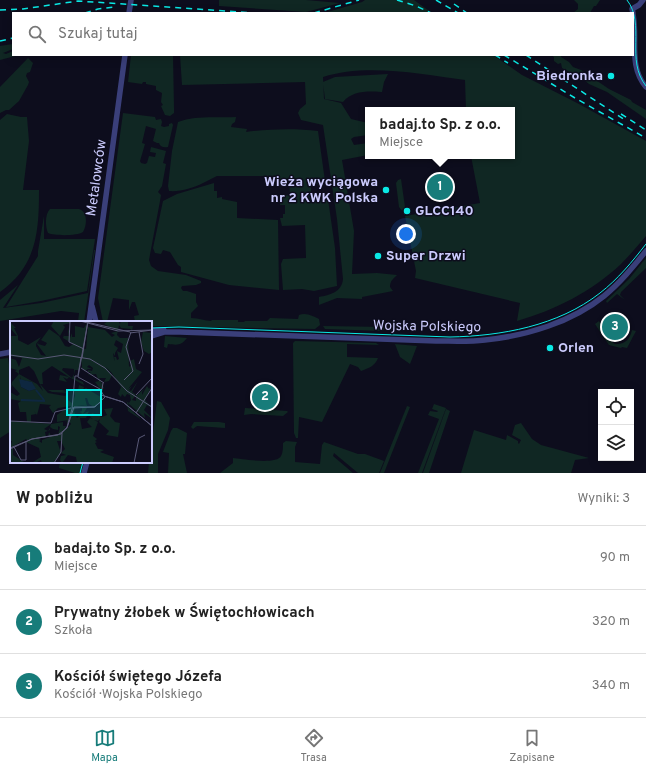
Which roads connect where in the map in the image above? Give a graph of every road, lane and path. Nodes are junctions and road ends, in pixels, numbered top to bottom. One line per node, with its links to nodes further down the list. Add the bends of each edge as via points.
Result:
1 (131, 0): 3 (street)
2 (643, 0): 4 (street)
3 (130, 12)
4 (632, 12)
5 (634, 40): 7 (street, via 636,68)
6 (125, 56): 9 (street, Metalowców)
7 (646, 87)
8 (646, 251): 13 (street, Wojska Polskiego, via 618,284 586,308 536,329 499,338 436,341)
9 (92, 304): 10 (street, Metalowców); 11 (street)
10 (89, 321)
11 (96, 321)
12 (152, 331): 13 (street)
13 (180, 332): 14 (street, via 164,332)
14 (152, 336)
15 (10, 352): 16 (street)
16 (0, 354)
17 (87, 463): 18 (street)
18 (84, 473)

